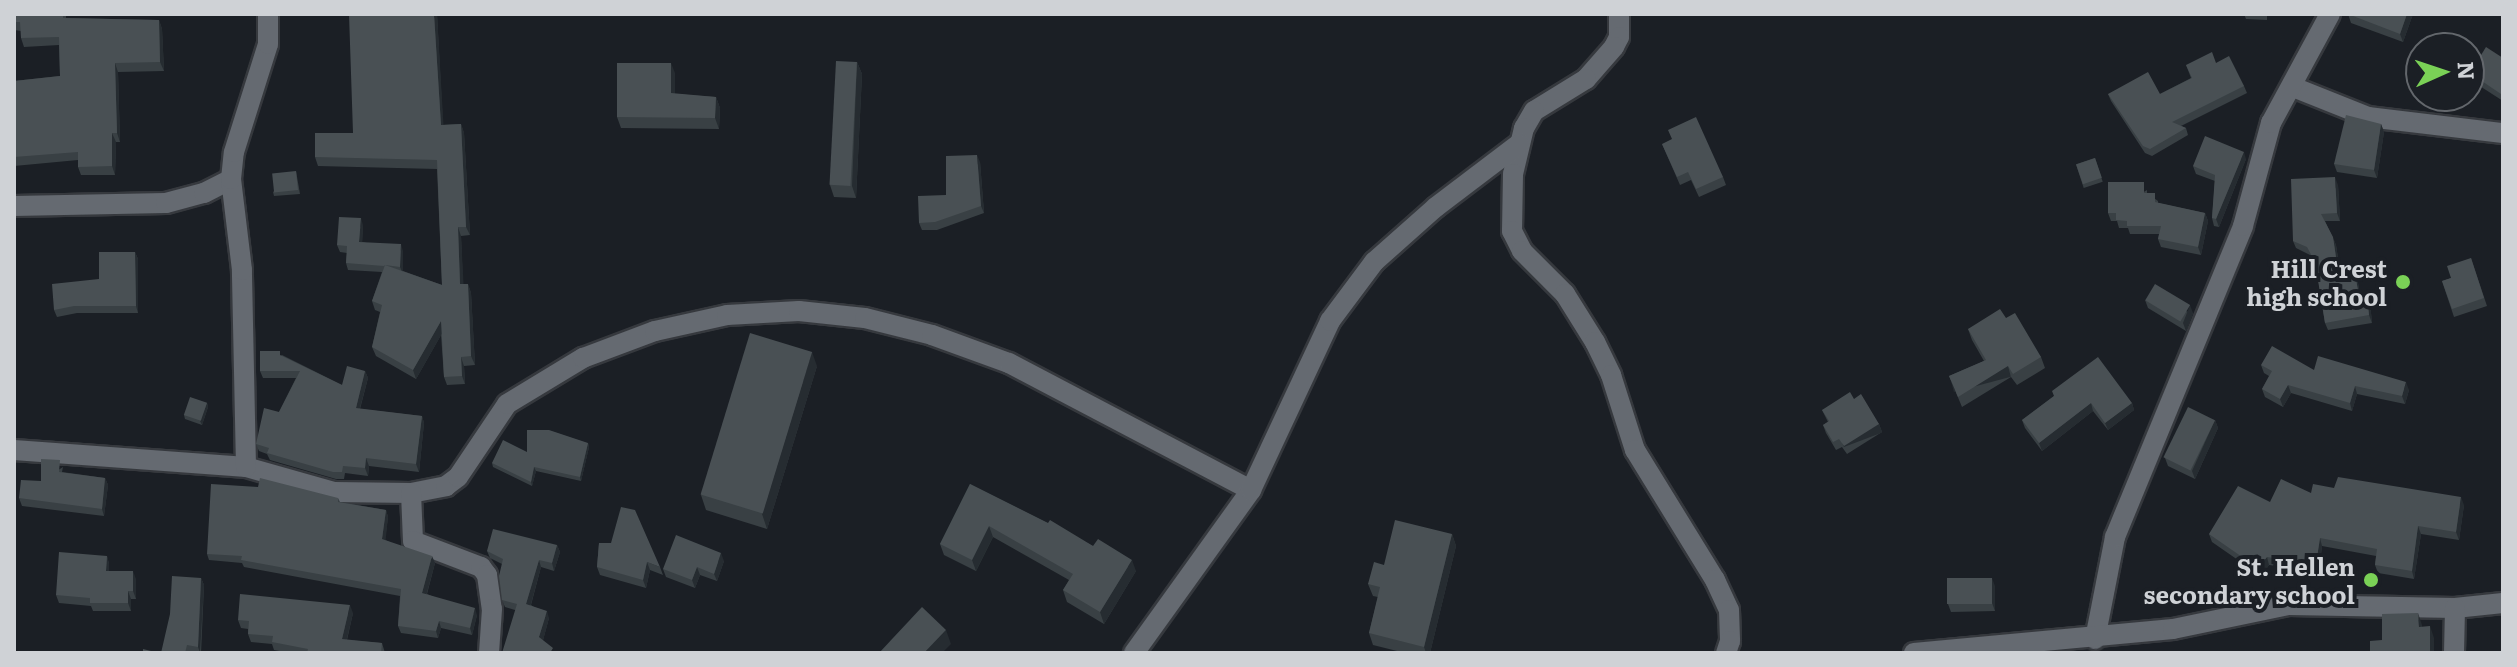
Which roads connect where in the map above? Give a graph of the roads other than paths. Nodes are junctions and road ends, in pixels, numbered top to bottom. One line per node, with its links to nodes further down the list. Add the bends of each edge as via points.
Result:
1 (268, 14): 7 (street, via 268,44 234,152)
2 (1619, 14): 6 (street, via 1614,47 1586,79 1534,111)
3 (2330, 14): 4 (street)
4 (2293, 87): 5 (street, via 2381,120); 15 (street, via 2271,123 2243,226 2115,537)
5 (2503, 133)
6 (1519, 144): 11 (street, via 1374,262 1330,321); 18 (street, via 1512,231 1522,251 1565,294 1595,342 1635,450 1729,610)
7 (231, 179): 8 (street, via 166,203); 10 (street, via 242,270)
8 (14, 206)
9 (14, 450): 10 (street)
10 (246, 467): 12 (street, via 334,492)
11 (1251, 490): 12 (street, via 1009,363 865,318 799,311 727,315 655,331 593,353 507,404 458,477 446,486); 17 (street)
12 (411, 493): 16 (street, via 413,541 481,567 487,575 492,609)
13 (2503, 603): 14 (street)
14 (2455, 608): 15 (street, via 2314,603); 20 (street)
15 (2095, 639): 19 (street)
16 (489, 653)
17 (1134, 653)
18 (1726, 653)
19 (1914, 653)
20 (2454, 653)

